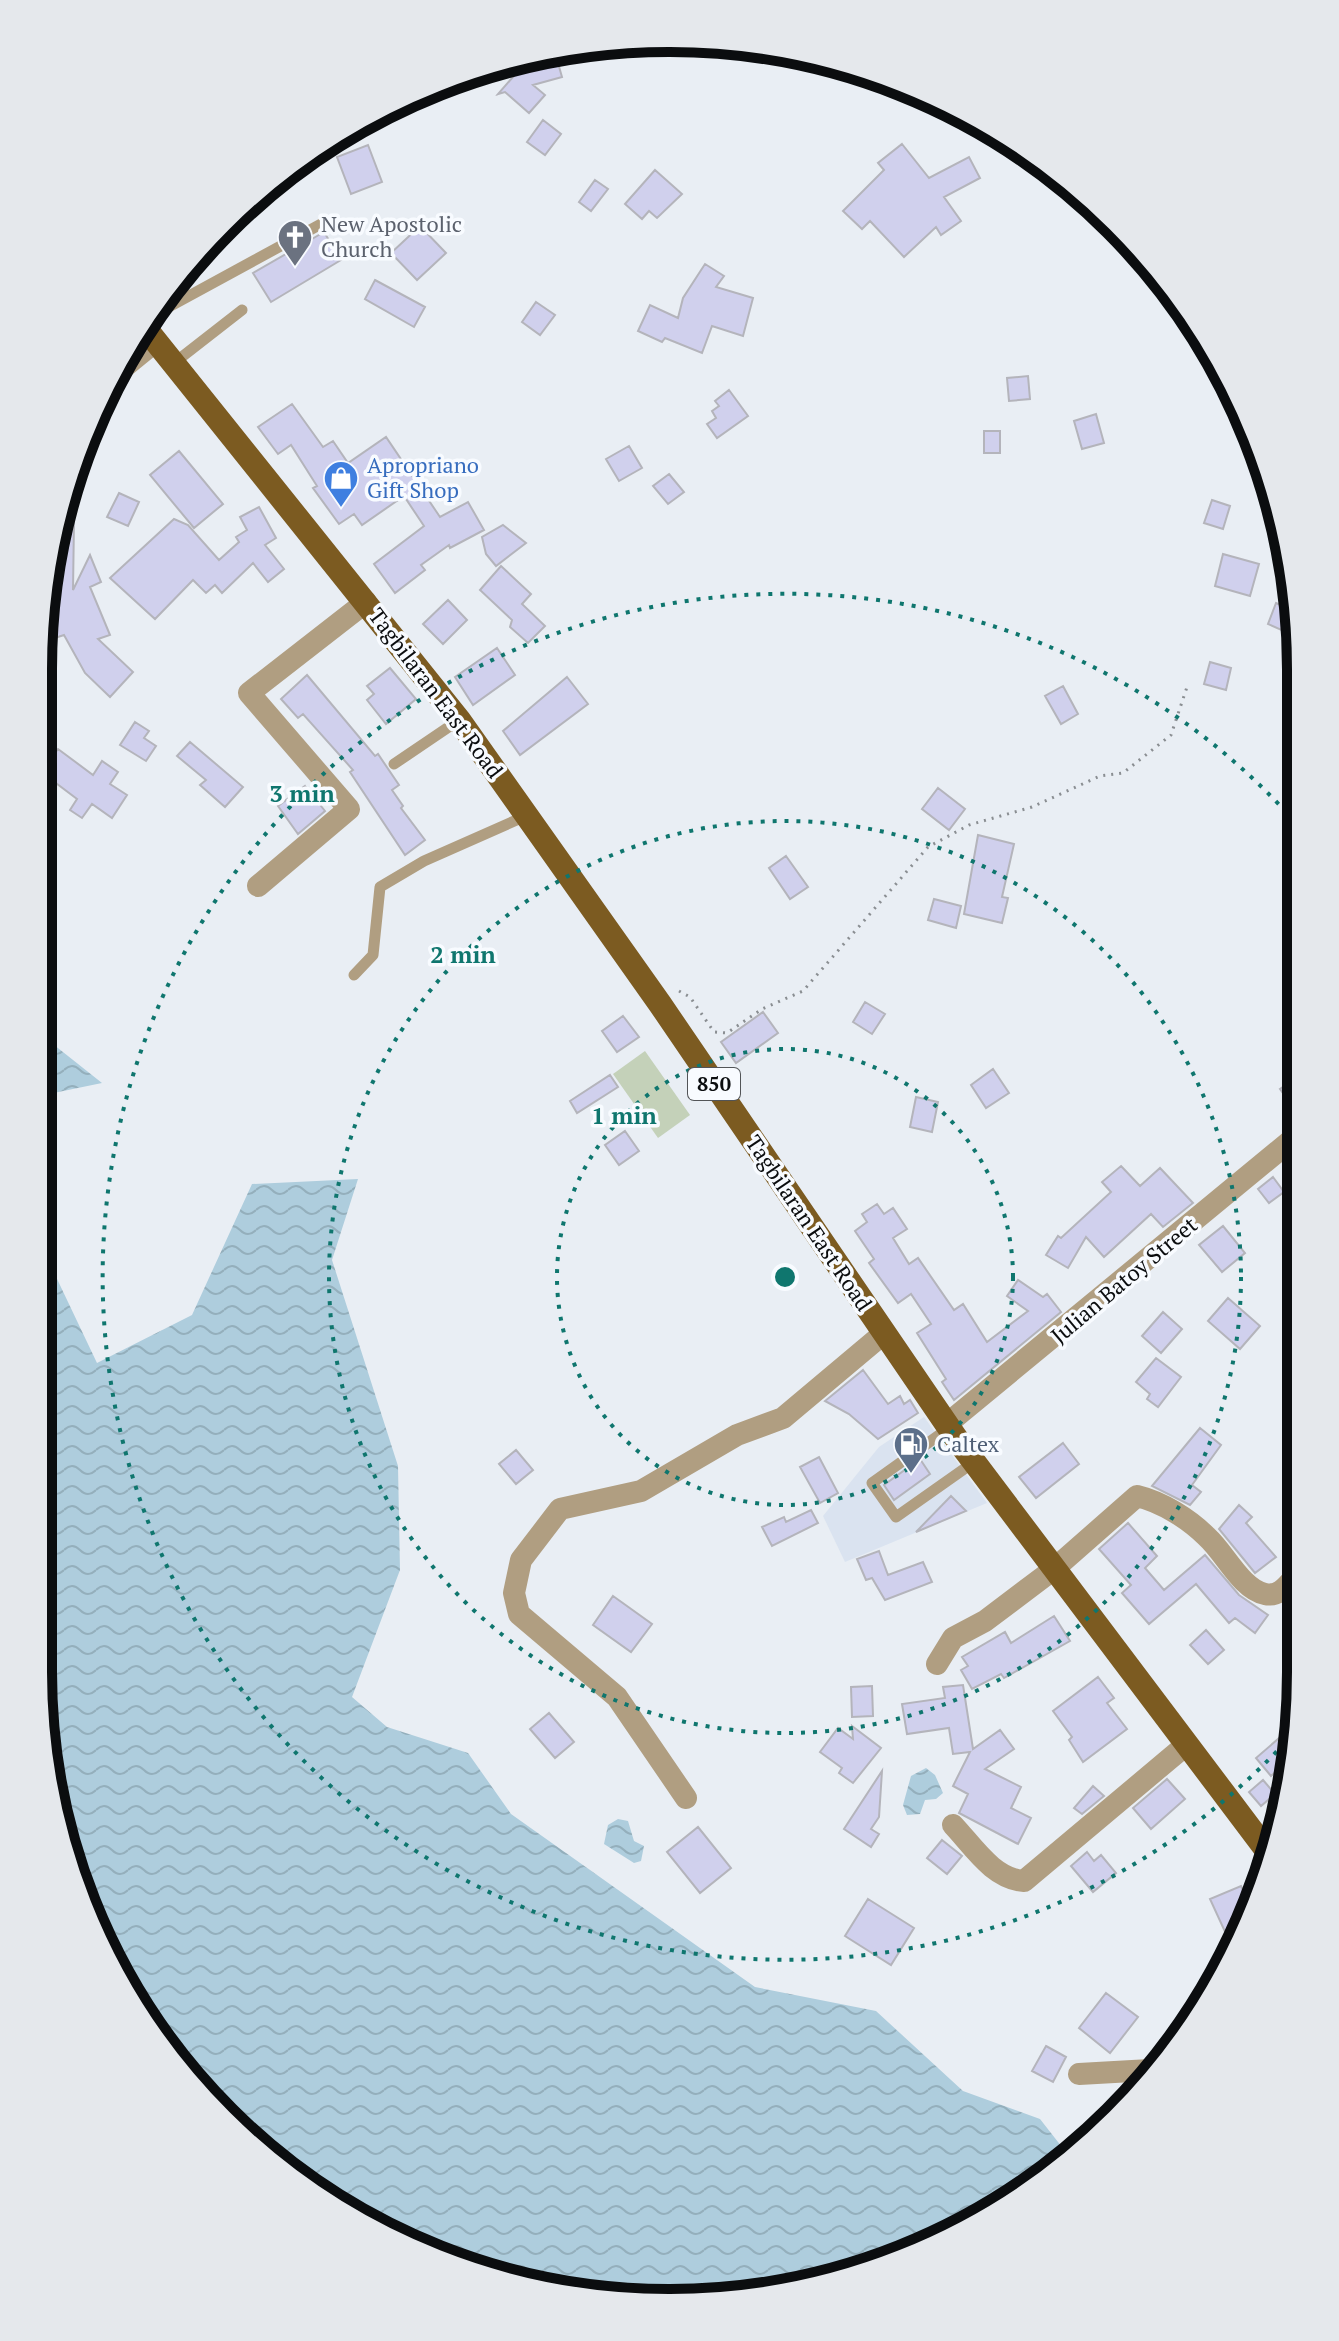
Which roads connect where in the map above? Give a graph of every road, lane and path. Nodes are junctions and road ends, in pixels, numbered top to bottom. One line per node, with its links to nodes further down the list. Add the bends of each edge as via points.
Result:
1 (321, 224): 3 (lane)
2 (242, 310): 5 (lane)
3 (159, 322)
4 (151, 334): 5 (main road, Tagbilaran East Road / 850)
5 (173, 364): 6 (main road, Tagbilaran East Road / 850)
6 (366, 602): 8 (main road, Tagbilaran East Road / 850); 11 (street, via 249,693 349,809)
7 (1188, 684): 13 (path, via 1171,735 1123,773 1100,776 1032,807 969,825 928,847 803,991 762,1009 727,1033 714,1032 690,997 678,990)
8 (459, 720): 9 (lane); 10 (main road, Tagbilaran East Road / 850)
9 (394, 764)
10 (528, 815): 12 (lane, via 424,861 380,887 373,955); 13 (main road, Tagbilaran East Road / 850)
11 (258, 886)
12 (354, 975)
13 (660, 1004): 15 (main road, Tagbilaran East Road / 850)
14 (1287, 1144): 16 (street, Julian Batoy Street)
15 (883, 1334): 16 (main road, Tagbilaran East Road / 850); 22 (street, via 783,1418 737,1435 641,1491 560,1509 521,1560 514,1593 519,1614 617,1697)
16 (948, 1426): 17 (main road, Tagbilaran East Road / 850); 17 (lane, via 872,1483 896,1517)
17 (974, 1462): 18 (main road, Tagbilaran East Road / 850)
18 (1054, 1569): 19 (street, via 1137,1496 1156,1501 1207,1536 1252,1589 1267,1595); 20 (street, via 985,1621 953,1638); 21 (main road, Tagbilaran East Road / 850)
19 (1287, 1585)
20 (937, 1664)
21 (1186, 1745): 23 (street, via 1024,1881 998,1873); 24 (main road, Tagbilaran East Road / 850)
22 (686, 1798)
23 (953, 1825)
24 (1262, 1844)
25 (1141, 2071): 26 (street)
26 (1079, 2074)

